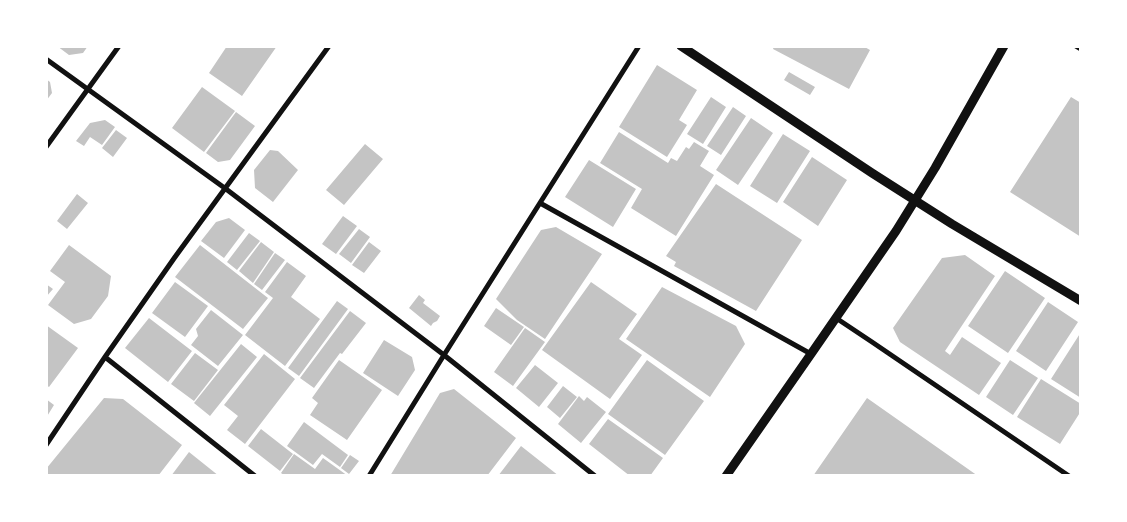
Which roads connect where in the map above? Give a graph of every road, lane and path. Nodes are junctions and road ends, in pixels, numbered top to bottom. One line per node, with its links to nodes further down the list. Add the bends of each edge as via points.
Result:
1 (119, 46): 9 (street)
2 (330, 46): 11 (street)
3 (639, 46): 13 (street)
4 (681, 46): 12 (street)
5 (1004, 46): 12 (street)
6 (1076, 46): 7 (street)
7 (1081, 49)
8 (46, 59): 9 (street)
9 (88, 90): 10 (street); 11 (street)
10 (46, 147)
11 (226, 189): 17 (street); 18 (street)
12 (915, 200): 14 (street); 15 (street)
13 (540, 203): 16 (street); 17 (street)
14 (1081, 301)
15 (836, 318): 16 (street); 24 (street)
16 (811, 354): 23 (street)
17 (444, 355): 21 (street); 22 (street)
18 (105, 357): 19 (street); 20 (street)
19 (46, 445)
20 (255, 476)
21 (369, 476)
22 (595, 476)
23 (726, 476)
24 (1069, 476)

